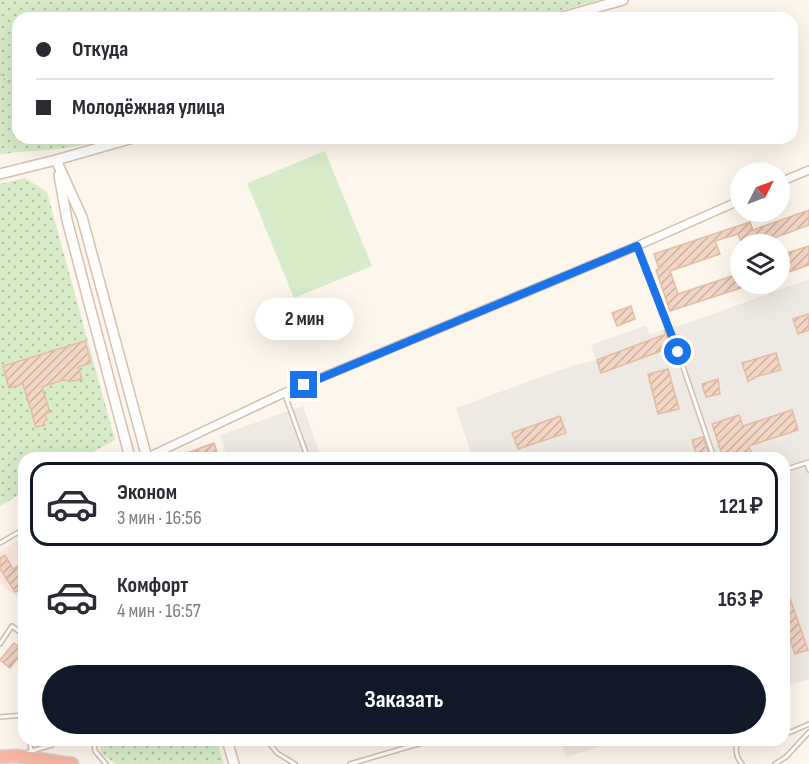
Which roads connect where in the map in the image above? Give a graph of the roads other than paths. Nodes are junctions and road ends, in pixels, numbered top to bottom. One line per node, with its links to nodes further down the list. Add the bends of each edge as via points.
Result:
1 (623, 0): 2 (street)
2 (580, 12)
3 (112, 144): 4 (street)
4 (56, 160): 6 (street); 9 (street); 10 (street)
5 (809, 170): 7 (street)
6 (0, 174)
7 (790, 178)
8 (730, 205): 11 (street)
9 (82, 217): 10 (lane); 14 (street)
10 (67, 220): 13 (street)
11 (637, 246): 12 (street); 17 (lane)
12 (284, 393): 15 (street); 16 (lane)
13 (128, 452)
14 (145, 452)
15 (157, 452)
16 (306, 452)
17 (712, 452)
18 (808, 463): 19 (lane); 20 (lane)
19 (790, 468)
20 (809, 470)
21 (18, 532): 22 (lane)
22 (0, 543)
23 (18, 630): 24 (lane, via 12,626)
24 (0, 644)
25 (18, 716): 26 (lane)
26 (0, 717)
27 (809, 724): 28 (lane)
28 (790, 732)
29 (809, 732): 46 (lane)
30 (30, 746): 37 (lane)
31 (49, 746): 37 (lane)
32 (94, 746): 41 (lane)
33 (229, 746): 42 (street)
34 (272, 746): 43 (lane)
35 (412, 746): 44 (lane)
36 (736, 746): 45 (lane)
37 (31, 752): 38 (lane)
38 (16, 756): 39 (highway); 40 (highway)
39 (0, 757)
40 (72, 764)
41 (106, 764)
42 (234, 764)
43 (295, 764)
44 (350, 764)
45 (742, 764)
46 (775, 764)

